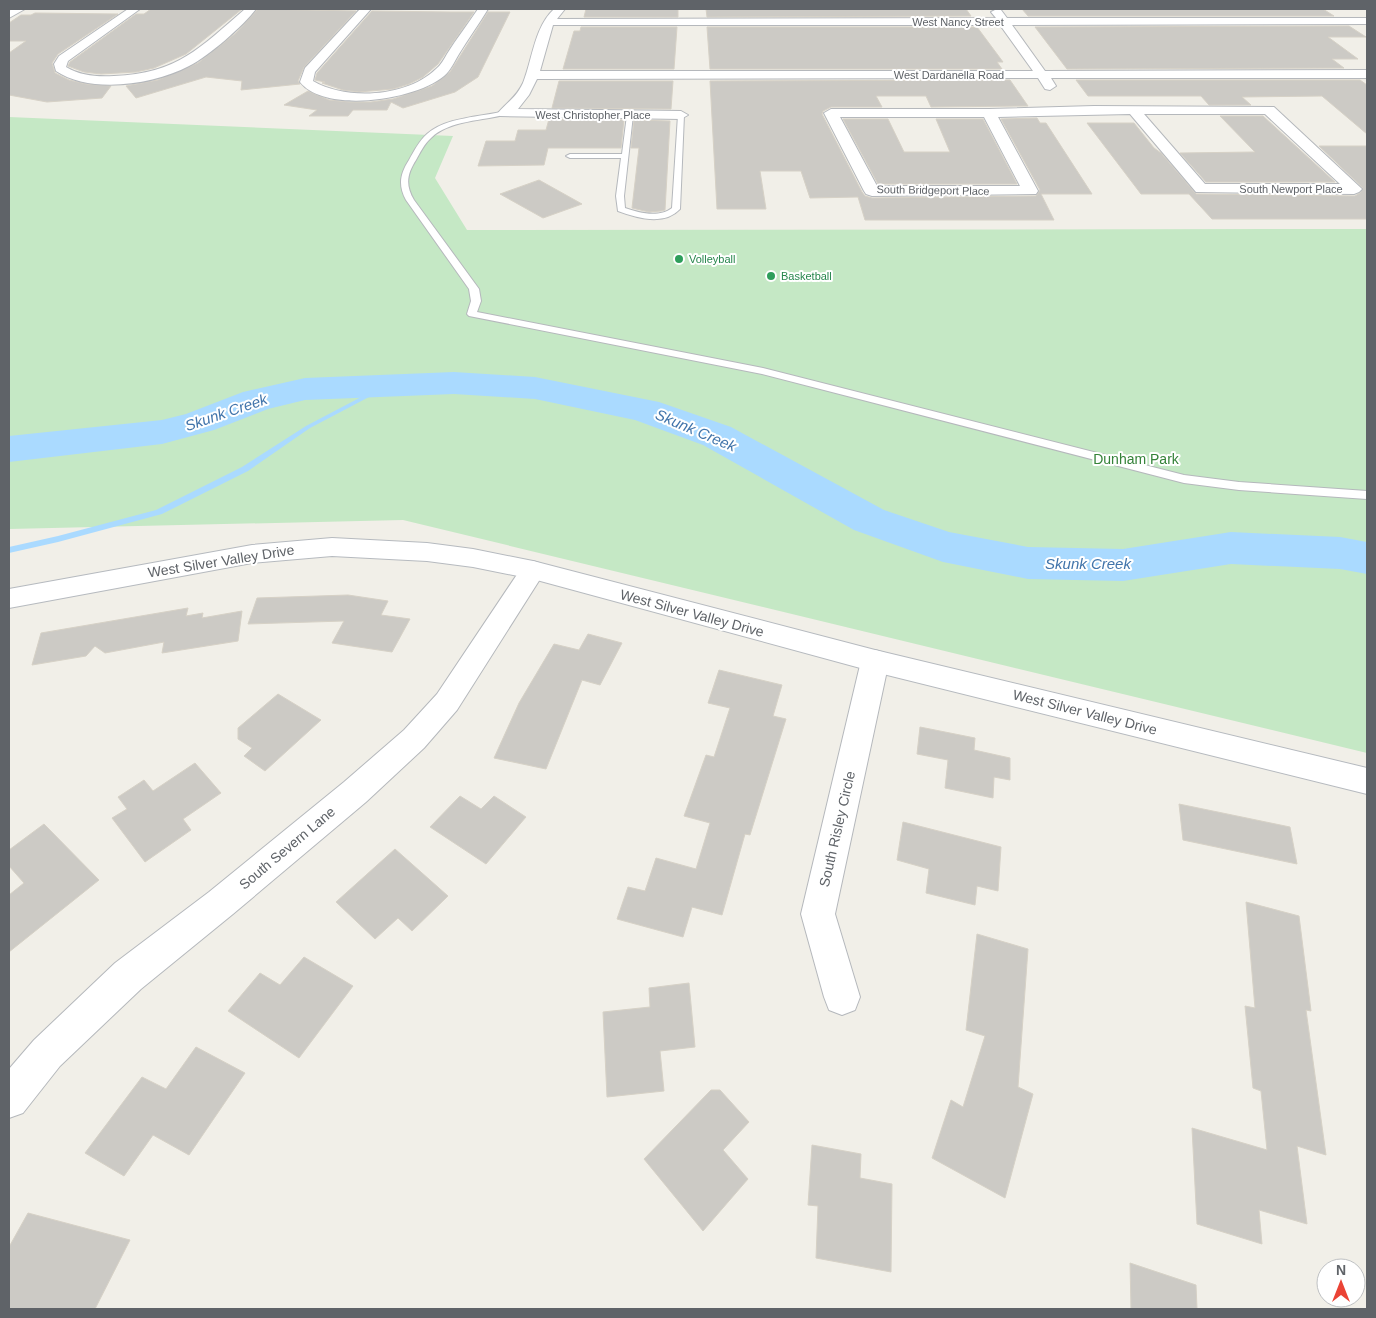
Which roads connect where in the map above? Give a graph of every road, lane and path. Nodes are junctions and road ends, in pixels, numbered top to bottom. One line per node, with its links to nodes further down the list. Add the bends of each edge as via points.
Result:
1 (20, 9): 8 (street)
2 (135, 9): 3 (street, via 69,54 60,68 68,75 98,80 145,76 170,70 204,50)
3 (251, 9)
4 (366, 9): 5 (street, via 309,71 306,82 312,87 338,95 361,96 424,85 443,71)
5 (483, 9)
6 (560, 9): 9 (street)
7 (995, 9): 10 (street)
8 (9, 15)
9 (548, 22): 10 (street, West Nancy Street); 13 (street)
10 (1004, 22): 11 (street, West Nancy Street); 14 (street)
11 (1367, 22)
12 (1367, 74): 14 (street, West Dardanella Road)
13 (532, 75): 14 (street, West Dardanella Road); 17 (street, via 520,101)
14 (1042, 75): 15 (street)
15 (1067, 110): 16 (street, South Newport Place); 18 (street, South Bridgeport Place)
16 (1134, 110): 16 (street, South Newport Place, via 1269,110 1354,189 1201,189)
17 (505, 113): 19 (street, West Christopher Place); 23 (lane, via 432,133 407,168 403,180 410,200 474,289 476,301 472,314 763,371 1184,479)
18 (989, 113): 18 (street, South Bridgeport Place, via 910,113 831,113 872,190 1030,191)
19 (630, 115): 20 (street, West Christopher Place); 22 (lane)
20 (681, 115): 22 (lane, via 676,209 672,214 634,215 621,209)
21 (570, 156): 22 (lane)
22 (625, 156)
23 (1367, 495)
24 (533, 570): 25 (street, West Silver Valley Drive, via 427,552 290,549); 26 (street, West Silver Valley Drive); 29 (street, South Severn Lane, via 447,702 414,739 236,891 128,976 47,1054)
25 (9, 600)
26 (875, 661): 27 (street, West Silver Valley Drive); 28 (street, South Risley Circle, via 818,914)
27 (1367, 783)
28 (842, 997)
29 (9, 1098)

